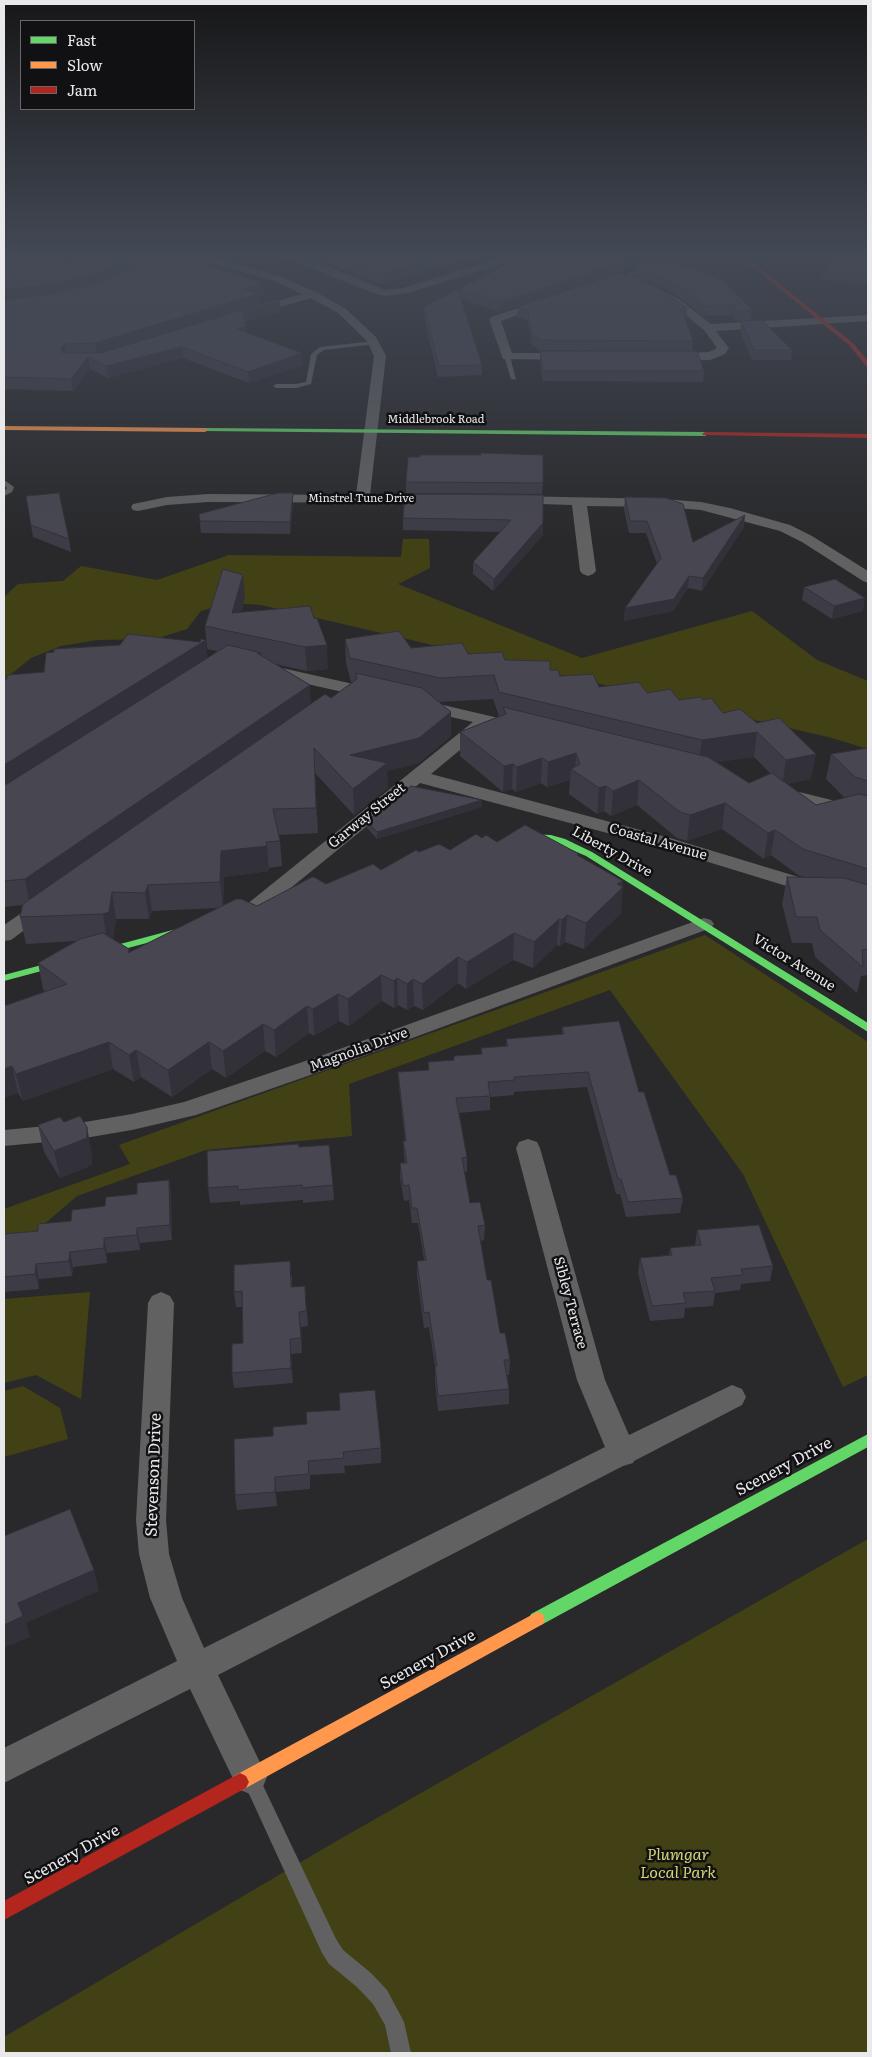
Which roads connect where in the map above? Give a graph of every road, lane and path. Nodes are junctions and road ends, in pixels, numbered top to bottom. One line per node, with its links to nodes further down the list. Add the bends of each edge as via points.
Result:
1 (318, 351): 11 (lane, via 314,354 309,383)
2 (378, 351): 13 (street, via 380,356)
3 (505, 351): 6 (street)
4 (722, 351): 8 (street, via 693,357)
5 (857, 351): 9 (street)
6 (507, 356): 7 (street); 10 (lane)
7 (586, 357)
8 (654, 357)
9 (868, 365)
10 (514, 379)
11 (276, 386)
12 (4, 428): 13 (street, Middlebrook Road)
13 (370, 432): 14 (street, Middlebrook Road); 17 (street)
14 (868, 436)
15 (4, 482): 16 (lane, via 11,489)
16 (4, 494)
17 (363, 499): 18 (street, Minstrel Tune Drive); 21 (street, Minstrel Tune Drive, via 208,498)
18 (451, 500)
19 (500, 500): 20 (street)
20 (579, 501): 22 (street); 23 (street, via 701,506 756,518 807,539)
21 (138, 507)
22 (588, 571)
23 (868, 578)
24 (248, 665): 25 (street)
25 (354, 689): 26 (street); 27 (street)
26 (337, 701)
27 (486, 720): 28 (street); 29 (street, Garway Street)
28 (534, 732)
29 (416, 776): 35 (street, Coastal Avenue, via 663,842); 36 (street, Garway Street)
30 (763, 789): 31 (street)
31 (868, 815)
32 (506, 841): 38 (street, Liberty Drive, via 539,837 562,841)
33 (61, 895): 39 (street)
34 (277, 905): 36 (street)
35 (868, 905)
36 (244, 914)
37 (211, 923): 40 (street)
38 (704, 924): 41 (street, Victor Avenue); 42 (street, Magnolia Drive, via 188,1109 88,1129)
39 (4, 935)
40 (4, 978)
41 (868, 1028)
42 (4, 1138)
43 (528, 1148): 47 (street, Sibley Terrace, via 592,1380)
44 (161, 1303): 48 (street, Stevenson Drive, via 152,1542 166,1598)
45 (732, 1397): 47 (street)
46 (868, 1440): 50 (street, Scenery Drive)
47 (623, 1454): 48 (street)
48 (196, 1668): 49 (street); 50 (street, Stevenson Drive)
49 (4, 1766)
50 (250, 1777): 51 (street, Scenery Drive); 52 (lane, via 329,1946 336,1957 380,1996 394,2022)
51 (4, 1911)
52 (401, 2053)

